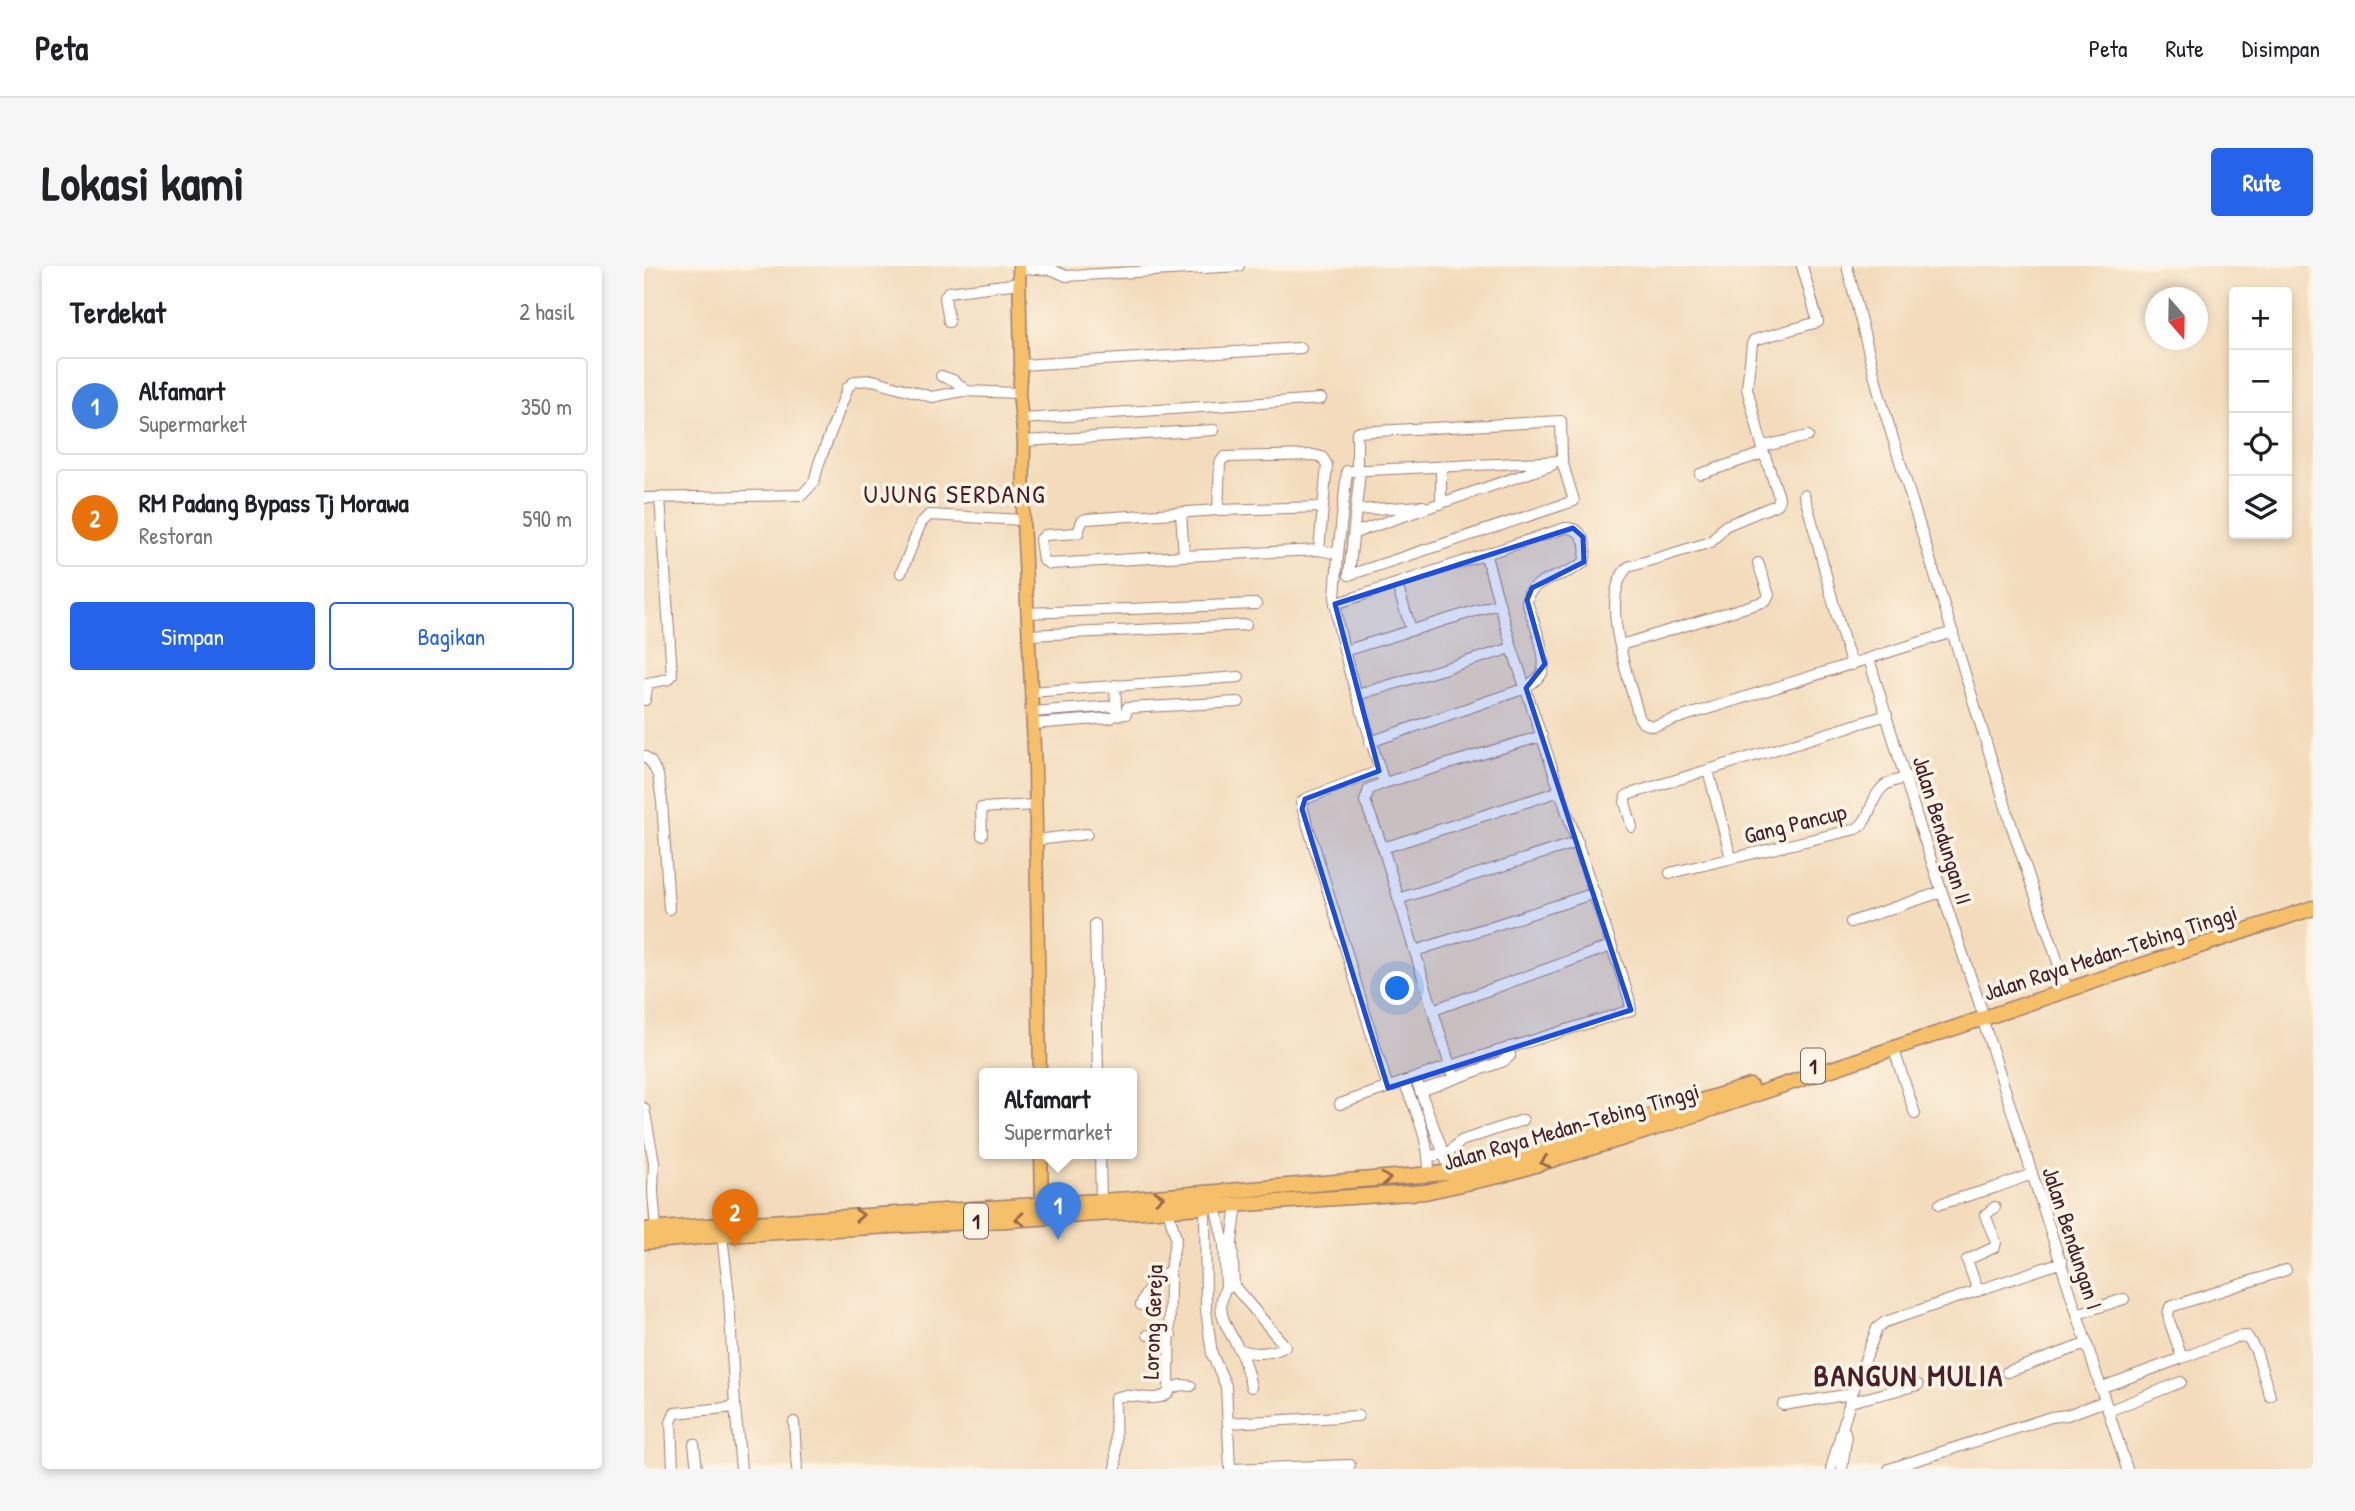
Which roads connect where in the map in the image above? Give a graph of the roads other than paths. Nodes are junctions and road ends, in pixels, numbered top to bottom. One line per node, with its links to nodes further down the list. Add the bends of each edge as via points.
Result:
1 (1239, 266): 4 (street, via 1066,275)
2 (1802, 266): 17 (street, via 1818,322 1752,344 1748,388)
3 (1847, 266): 44 (street, via 1879,393)
4 (1019, 267): 5 (main road)
5 (1020, 283): 6 (street, via 948,292 944,297); 8 (main road)
6 (949, 322)
7 (1301, 348): 8 (street)
8 (1021, 366): 11 (main road)
9 (940, 376): 10 (street)
10 (968, 391): 11 (street); 23 (street, via 932,397 859,379 848,387 812,487 798,496)
11 (1019, 393): 13 (main road)
12 (1321, 400): 13 (street)
13 (1023, 419): 16 (main road)
14 (1214, 430): 16 (street)
15 (1808, 436): 17 (street)
16 (1024, 441): 30 (main road)
17 (1764, 449): 21 (street); 46 (street, via 1780,501 1725,526 1712,542 1624,570 1614,612)
18 (1562, 460): 19 (street); 20 (street, via 1561,421 1357,432); 25 (street); 31 (street, via 1574,501 1349,575)
19 (1441, 467): 20 (street); 25 (street)
20 (1359, 471): 28 (street); 32 (street, via 1346,471)
21 (1700, 474)
22 (1804, 495): 50 (street)
23 (660, 497): 24 (street); 56 (street, via 672,675 648,683)
24 (644, 498)
25 (1439, 505): 28 (street); 31 (street)
26 (1324, 507): 27 (street); 27 (street, via 1326,465 1322,457 1224,457); 32 (street)
27 (1219, 510): 29 (street)
28 (1357, 510): 31 (street)
29 (1181, 513): 33 (street); 33 (street, via 1086,519 1078,533 1045,535 1040,540 1043,560 1050,564)
30 (1023, 520): 36 (street, via 929,515 921,523); 41 (main road)
31 (1354, 533)
32 (1329, 552): 33 (street); 38 (street)
33 (1184, 555)
34 (1486, 556): 37 (street); 40 (street); 53 (street, via 1565,528 1573,528 1583,537 1584,562 1529,593 1527,601 1545,664)
35 (1758, 563): 46 (street, via 1769,595 1766,601)
36 (901, 573)
37 (1397, 585): 38 (street); 43 (street)
38 (1335, 601): 48 (street)
39 (1256, 604): 41 (street)
40 (1498, 604): 43 (street); 47 (street)
41 (1027, 613): 45 (main road)
42 (1246, 625): 45 (street)
43 (1411, 629): 48 (street)
44 (1953, 632): 49 (street); 89 (street)
45 (1029, 635): 54 (main road)
46 (1621, 645): 50 (street, via 1639,717 1649,726)
47 (1513, 648): 53 (street); 55 (street)
48 (1344, 651): 55 (street)
49 (1870, 659): 50 (street); 59 (street, Jalan Bendungan II)
50 (1852, 665)
51 (1240, 677): 52 (street)
52 (1115, 685): 54 (street); 58 (street)
53 (1526, 688): 62 (street); 63 (street)
54 (1030, 692): 60 (main road)
55 (1357, 695): 63 (street)
56 (645, 700)
57 (1239, 702): 58 (street, via 1126,708 1126,714 1116,715)
58 (1116, 706): 60 (street)
59 (1887, 715): 65 (street); 67 (street, Jalan Bendungan II)
60 (1032, 718): 61 (street); 70 (main road)
61 (1111, 718)
62 (1542, 736): 68 (street); 69 (street)
63 (1370, 742): 66 (street)
64 (644, 756): 84 (street, via 658,775)
65 (1708, 770): 71 (street, via 1626,796); 77 (street)
66 (1379, 771): 68 (street); 100 (street, via 1301,803)
67 (1906, 778): 77 (street, Gang Pancup, via 1882,787 1864,823 1856,829); 79 (street, Jalan Bendungan II)
68 (1384, 783): 76 (street, via 1369,789 1365,801)
69 (1560, 791): 75 (street); 76 (street)
70 (1036, 805): 73 (street, via 981,808); 74 (main road)
71 (1632, 827)
72 (1087, 834): 74 (street)
73 (982, 835)
74 (1036, 840): 95 (main road)
75 (1578, 842): 80 (street); 81 (street)
76 (1383, 848): 81 (street)
77 (1731, 858): 78 (street, Gang Pancup)
78 (1670, 873)
79 (1941, 892): 85 (street); 91 (street, Jalan Bendungan II)
80 (1595, 893): 87 (street); 88 (street)
81 (1398, 899): 88 (street)
82 (2313, 900): 89 (highway, Jalan Raya Medan-Tebing Tinggi / 1)
83 (2313, 908): 91 (highway, Jalan Raya Medan-Tebing Tinggi / 1)
84 (669, 909)
85 (1851, 922)
86 (1095, 924): 96 (street)
87 (1611, 946): 90 (street); 92 (street, via 1630,1010)
88 (1415, 951): 90 (street)
89 (2065, 983): 91 (highway, Jalan Raya Medan-Tebing Tinggi / 1)
90 (1433, 1010): 94 (street)
91 (1982, 1015): 93 (highway, Jalan Raya Medan-Tebing Tinggi / 1); 110 (highway, Jalan Raya Medan-Tebing Tinggi / 1, via 1488,1166); 111 (street, Jalan Bendungan I)
92 (1509, 1047): 94 (street); 98 (street, via 1510,1056 1504,1060)
93 (1893, 1047): 104 (street); 113 (highway, Jalan Raya Medan-Tebing Tinggi / 1, one-way to 113, via 1646,1131 1487,1179 1425,1192 1308,1199)
94 (1450, 1066): 97 (street); 98 (street)
95 (1040, 1068)
96 (1098, 1068)
97 (1416, 1078): 99 (street); 101 (street)
98 (1455, 1078): 101 (street)
99 (1404, 1082): 100 (street); 107 (street)
100 (1388, 1088): 102 (street)
101 (1420, 1091): 106 (street)
102 (1340, 1104)
103 (644, 1108): 121 (street, via 654,1162)
104 (1915, 1114)
105 (1523, 1120): 106 (street, via 1461,1141)
106 (1443, 1154): 107 (street); 110 (street)
107 (1430, 1156): 112 (street)
108 (1041, 1159): 115 (main road)
109 (1100, 1159): 114 (street)
110 (1451, 1173): 112 (highway, Jalan Raya Medan-Tebing Tinggi / 1)
111 (2032, 1174): 117 (street); 125 (street, Jalan Bendungan I)
112 (1429, 1176): 113 (highway, Jalan Raya Medan-Tebing Tinggi / 1, one-way to 112, via 1298,1186)
113 (1280, 1194): 114 (highway, Jalan Raya Medan-Tebing Tinggi / 1, one-way to 113); 116 (highway, Jalan Raya Medan-Tebing Tinggi / 1)
114 (1101, 1202): 115 (highway, Jalan Raya Medan-Tebing Tinggi / 1)
115 (1042, 1204): 121 (highway, Jalan Raya Medan-Tebing Tinggi / 1, one-way to 115)
116 (1237, 1204): 118 (highway, Jalan Raya Medan-Tebing Tinggi / 1); 124 (street)
117 (1940, 1204)
118 (1210, 1206): 120 (highway, Jalan Raya Medan-Tebing Tinggi / 1); 124 (street); 152 (street, via 1207,1320 1212,1354 1226,1387)
119 (1995, 1207): 129 (street, via 1985,1217 1995,1247 1967,1260)
120 (1168, 1210): 122 (highway, Jalan Raya Medan-Tebing Tinggi / 1, one-way to 122); 127 (street, Lorong Gereja, via 1176,1238)
121 (650, 1230)
122 (722, 1235): 123 (highway, Jalan Raya Medan-Tebing Tinggi / 1); 149 (street)
123 (644, 1242)
124 (1228, 1242): 128 (street)
125 (2062, 1262): 129 (street); 132 (street, Jalan Bendungan I)
126 (2286, 1269): 137 (street, via 2170,1307 2169,1320)
127 (1170, 1270): 131 (street, via 1144,1294); 134 (street, Lorong Gereja)
128 (1230, 1287): 136 (street, via 1221,1297 1222,1313 1226,1331); 136 (street, via 1285,1346 1247,1353)
129 (1978, 1291): 146 (street, via 1880,1325)
130 (2124, 1299): 132 (street)
131 (1141, 1306)
132 (2077, 1314): 135 (street, Jalan Bendungan I)
133 (1148, 1335): 134 (street)
134 (1171, 1335): 144 (street, Lorong Gereja)
135 (2086, 1344): 138 (street); 143 (street, Jalan Bendungan I)
136 (1239, 1349): 142 (street)
137 (2182, 1358): 143 (street); 145 (street, via 2247,1336)
138 (2007, 1372)
139 (2181, 1382): 148 (street)
140 (1918, 1385): 146 (street)
141 (1191, 1386): 144 (street)
142 (1251, 1387)
143 (2100, 1388): 148 (street, Jalan Bendungan I)
144 (1169, 1389): 161 (street, Lorong Gereja, via 1160,1398 1115,1398)
145 (2270, 1396)
146 (1851, 1398): 147 (street); 153 (street)
147 (1783, 1405)
148 (2106, 1406): 156 (street, via 2051,1417); 165 (street, Jalan Bendungan I)
149 (735, 1407): 157 (street, via 675,1413 671,1422); 159 (street)
150 (1358, 1416): 152 (street)
151 (794, 1422): 160 (street)
152 (1229, 1423): 162 (street)
153 (1843, 1430): 163 (street); 164 (street)
154 (694, 1444): 158 (street)
155 (1350, 1465): 162 (street)
156 (1896, 1468)
157 (673, 1469)
158 (697, 1469)
159 (741, 1469)
160 (797, 1469)
161 (1116, 1469)
162 (1230, 1469)
163 (1831, 1469)
164 (1842, 1469)
165 (2127, 1469)

